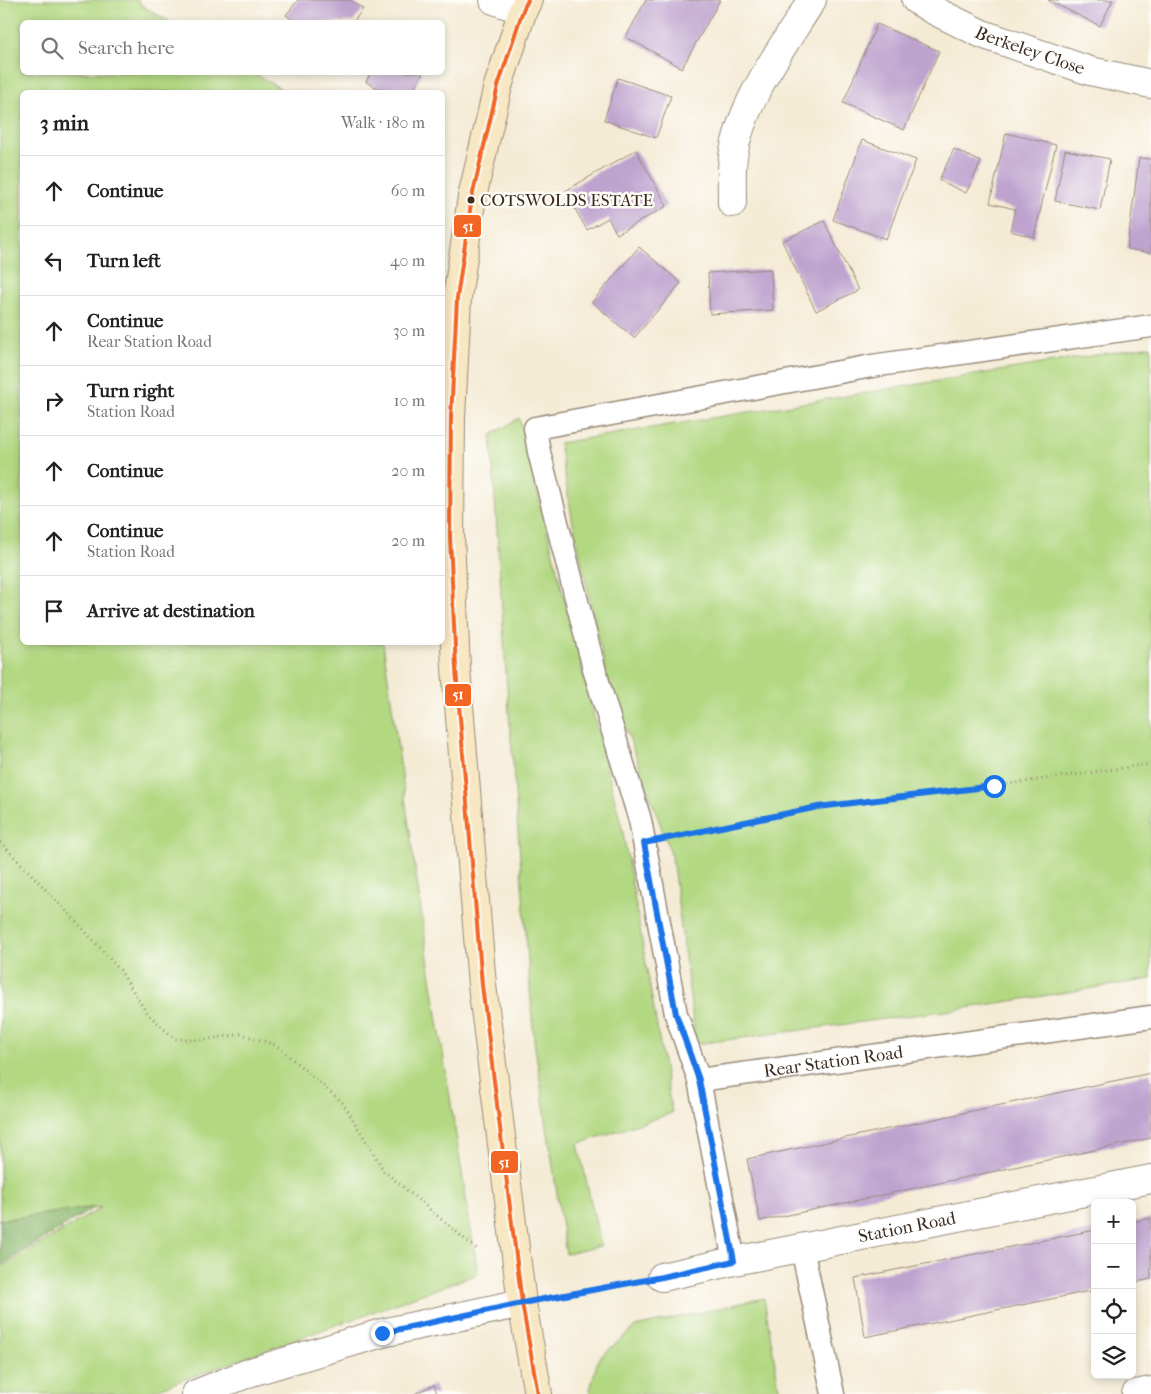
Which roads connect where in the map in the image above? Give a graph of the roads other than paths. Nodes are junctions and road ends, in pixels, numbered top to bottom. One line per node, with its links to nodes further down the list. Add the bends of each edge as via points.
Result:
1 (494, 0): 4 (street)
2 (812, 0): 6 (street, via 760,85 742,123 733,157)
3 (916, 0): 5 (street, Berkeley Close, via 982,34 1090,71)
4 (526, 5): 14 (street, via 498,86 474,188 457,298 450,527 456,669 482,985)
5 (1151, 84)
6 (732, 203)
7 (1151, 326): 9 (lane, via 872,366 535,428 594,672 640,820 676,1014)
8 (1151, 1018): 9 (lane, Rear Station Road)
9 (699, 1080): 12 (lane)
10 (1151, 1178): 11 (street, Station Road)
11 (802, 1248): 12 (street, Station Road); 18 (lane)
12 (734, 1261): 13 (street, Station Road)
13 (662, 1277)
14 (520, 1294): 16 (street, via 251,1372); 17 (street)
15 (1151, 1391): 19 (street)
16 (196, 1394)
17 (538, 1394)
18 (833, 1394)
19 (1136, 1394)

